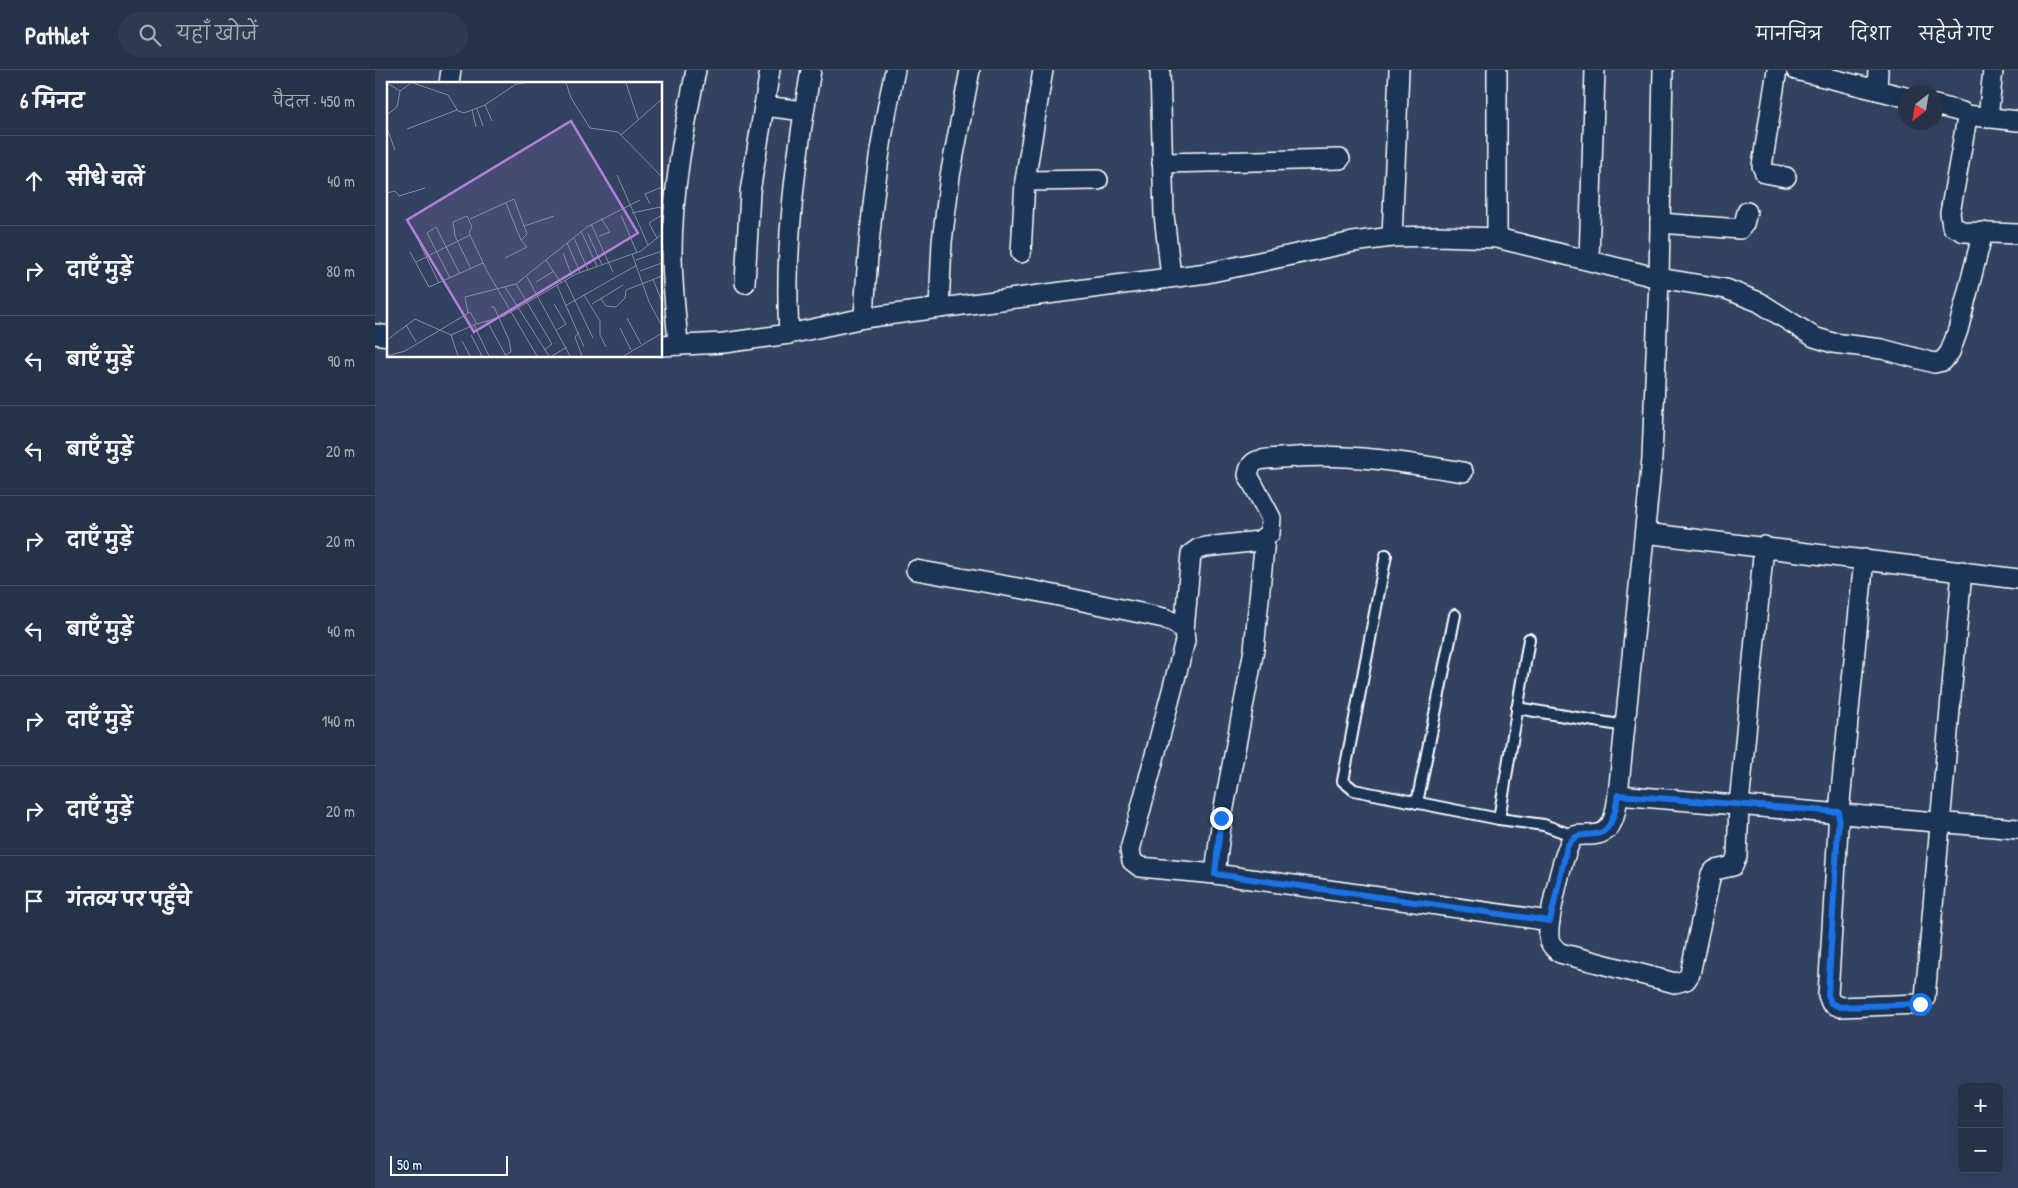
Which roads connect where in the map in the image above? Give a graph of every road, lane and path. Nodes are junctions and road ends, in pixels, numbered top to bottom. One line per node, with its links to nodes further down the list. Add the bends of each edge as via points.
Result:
1 (697, 70): 30 (street)
2 (770, 70): 18 (street)
3 (811, 70): 20 (street)
4 (895, 70): 42 (street, via 875,175)
5 (970, 70): 41 (street, via 949,185)
6 (1043, 70): 28 (street)
7 (1160, 70): 25 (street)
8 (1399, 70): 34 (street)
9 (1497, 70): 35 (street)
10 (1595, 70): 37 (street)
11 (1663, 70): 31 (street)
12 (1777, 70): 26 (street, via 1762,166 1765,173)
13 (1796, 70): 16 (street)
14 (1879, 70): 16 (street)
15 (1993, 70): 22 (street)
16 (1877, 90): 17 (street)
17 (1898, 95)
18 (764, 106): 20 (street); 40 (street, via 750,192)
19 (1943, 108): 21 (street)
20 (804, 111): 43 (street, via 789,252)
21 (1966, 115): 22 (street); 32 (street, via 1951,219 1956,229)
22 (1988, 118): 23 (street)
23 (2018, 121)
24 (1341, 159): 25 (street)
25 (1162, 162): 38 (street)
26 (1787, 176)
27 (1098, 180): 28 (street)
28 (1025, 181): 36 (street)
29 (1747, 212): 31 (street, via 1740,229)
30 (668, 219): 44 (street, via 672,252)
31 (1660, 224): 39 (street)
32 (1983, 232): 33 (street); 39 (street, via 1953,344 1946,358 1934,363 1882,349 1823,340 1802,331 1746,296 1726,289)
33 (2018, 234)
34 (1392, 237): 35 (street); 38 (street)
35 (1497, 238): 37 (street)
36 (1021, 254)
37 (1589, 260): 39 (street)
38 (1171, 277): 41 (street)
39 (1659, 278): 46 (street)
40 (745, 283)
41 (939, 308): 42 (street)
42 (863, 318): 43 (street)
43 (789, 334): 44 (street, via 724,343)
44 (670, 345)
45 (1463, 472): 47 (street, via 1338,456 1299,456 1256,462 1248,475 1271,518 1270,533)
46 (1645, 533): 48 (street); 58 (street)
47 (1265, 538): 55 (street, via 1206,547 1191,554); 67 (street, via 1254,650 1221,818)
48 (1764, 546): 50 (street); 61 (street)
49 (1386, 555): 60 (lane, via 1343,780 1354,790)
50 (1864, 559): 52 (street); 62 (street)
51 (916, 570): 55 (street, via 1164,618)
52 (1962, 571): 53 (street); 64 (street)
53 (2018, 579)
54 (1455, 615): 60 (lane)
55 (1184, 630): 67 (street, via 1185,641 1130,850 1132,861 1140,867)
56 (1529, 640): 57 (lane)
57 (1517, 708): 58 (lane); 63 (lane)
58 (1625, 726): 59 (street)
59 (1618, 795): 61 (street); 66 (street, via 1615,816 1608,829 1599,834)
60 (1417, 803): 63 (lane)
61 (1739, 805): 62 (street); 68 (street, via 1736,862 1711,874 1686,980 1675,983 1560,953 1549,939)
62 (1839, 812): 64 (street); 64 (street, via 1828,995 1831,1003 1840,1007 1920,1004 1925,998)
63 (1499, 818): 66 (lane, via 1544,825)
64 (1939, 822): 65 (street)
65 (2018, 829)
66 (1574, 836): 68 (street, via 1567,847)
67 (1215, 874): 68 (street)
68 (1550, 921)

